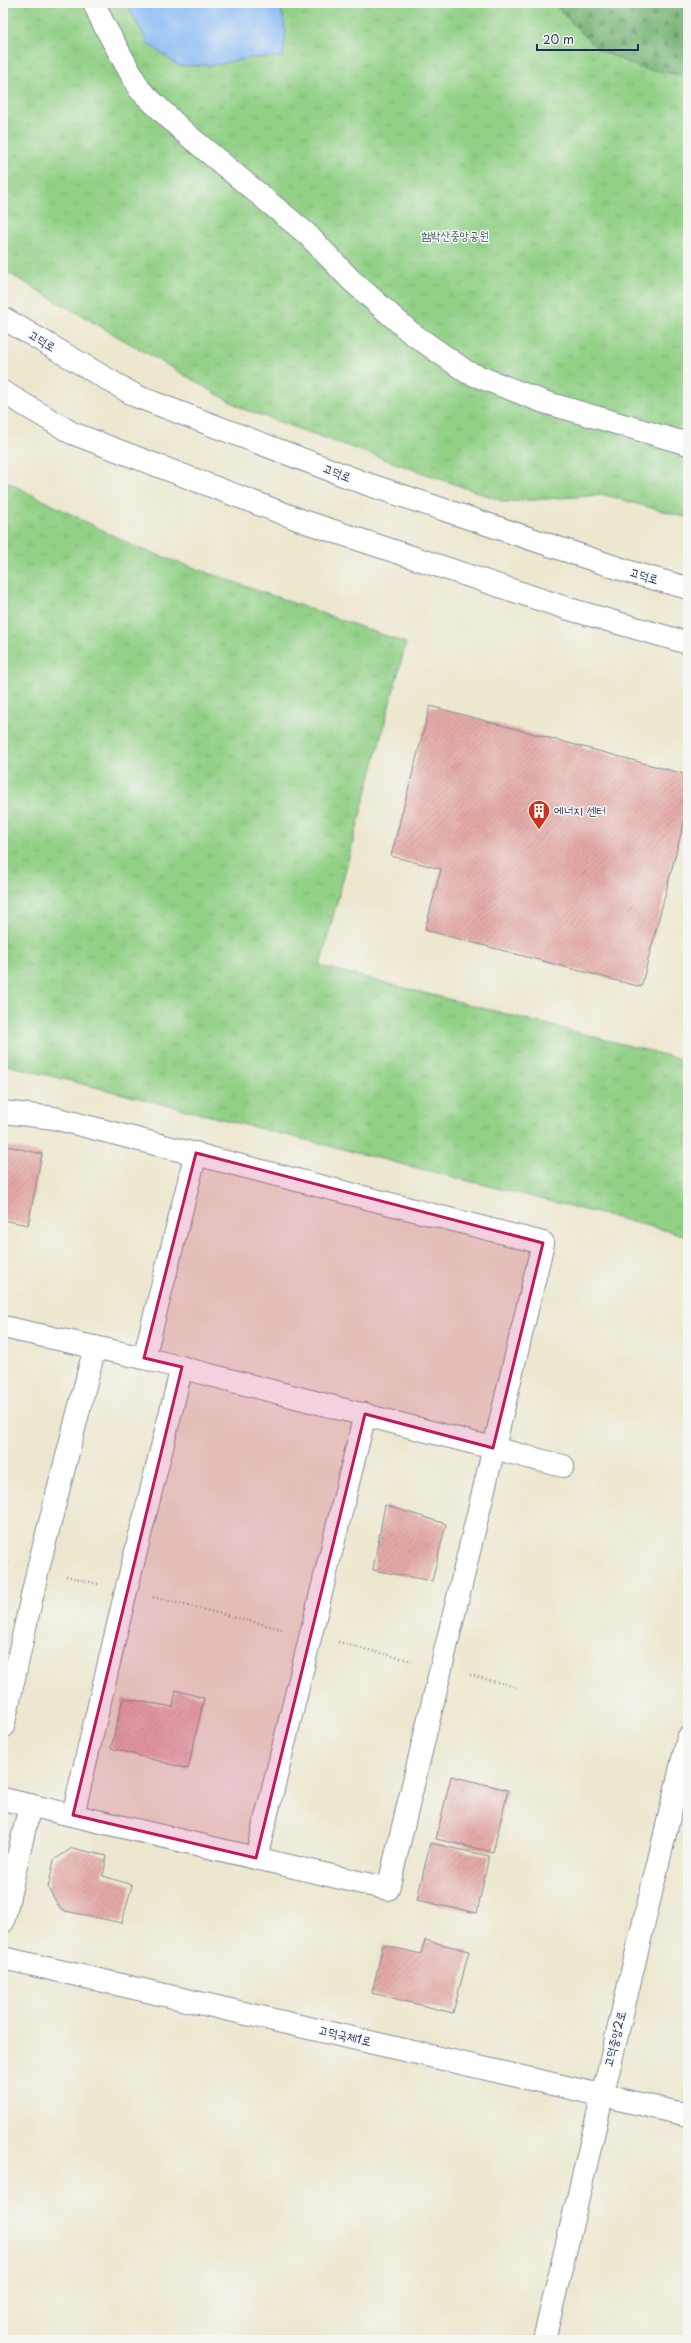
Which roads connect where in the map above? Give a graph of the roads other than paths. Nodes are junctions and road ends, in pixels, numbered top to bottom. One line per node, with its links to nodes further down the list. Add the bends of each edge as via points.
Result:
1 (94, 3): 4 (street, via 140,90 184,132 307,234 351,280 410,332 467,372 544,402)
2 (3, 318): 5 (street, 고덕로, via 136,396 367,484 633,573)
3 (3, 392): 6 (street, via 72,433 303,521 569,610)
4 (688, 444)
5 (688, 588)
6 (688, 643)
7 (3, 1112): 8 (street, via 54,1118)
8 (196, 1153): 11 (street); 14 (street, via 543,1244)
9 (3, 1326): 10 (street)
10 (95, 1347): 11 (street); 16 (street, via 38,1569)
11 (144, 1358): 12 (street)
12 (182, 1367): 13 (street); 20 (street)
13 (365, 1414): 14 (street); 21 (street)
14 (493, 1448): 15 (street); 21 (street, via 388,1889)
15 (563, 1466)
16 (3, 1727)
17 (688, 1738): 24 (street, 고덕중앙2로)
18 (3, 1799): 19 (street)
19 (30, 1805): 20 (street); 22 (street)
20 (74, 1815): 21 (street)
21 (256, 1858)
22 (3, 1922)
23 (3, 1958): 24 (street, 고덕국제1로)
24 (602, 2095): 25 (street, 고덕국제1로); 26 (street, 고덕중앙2로)
25 (688, 2115)
26 (544, 2340)

